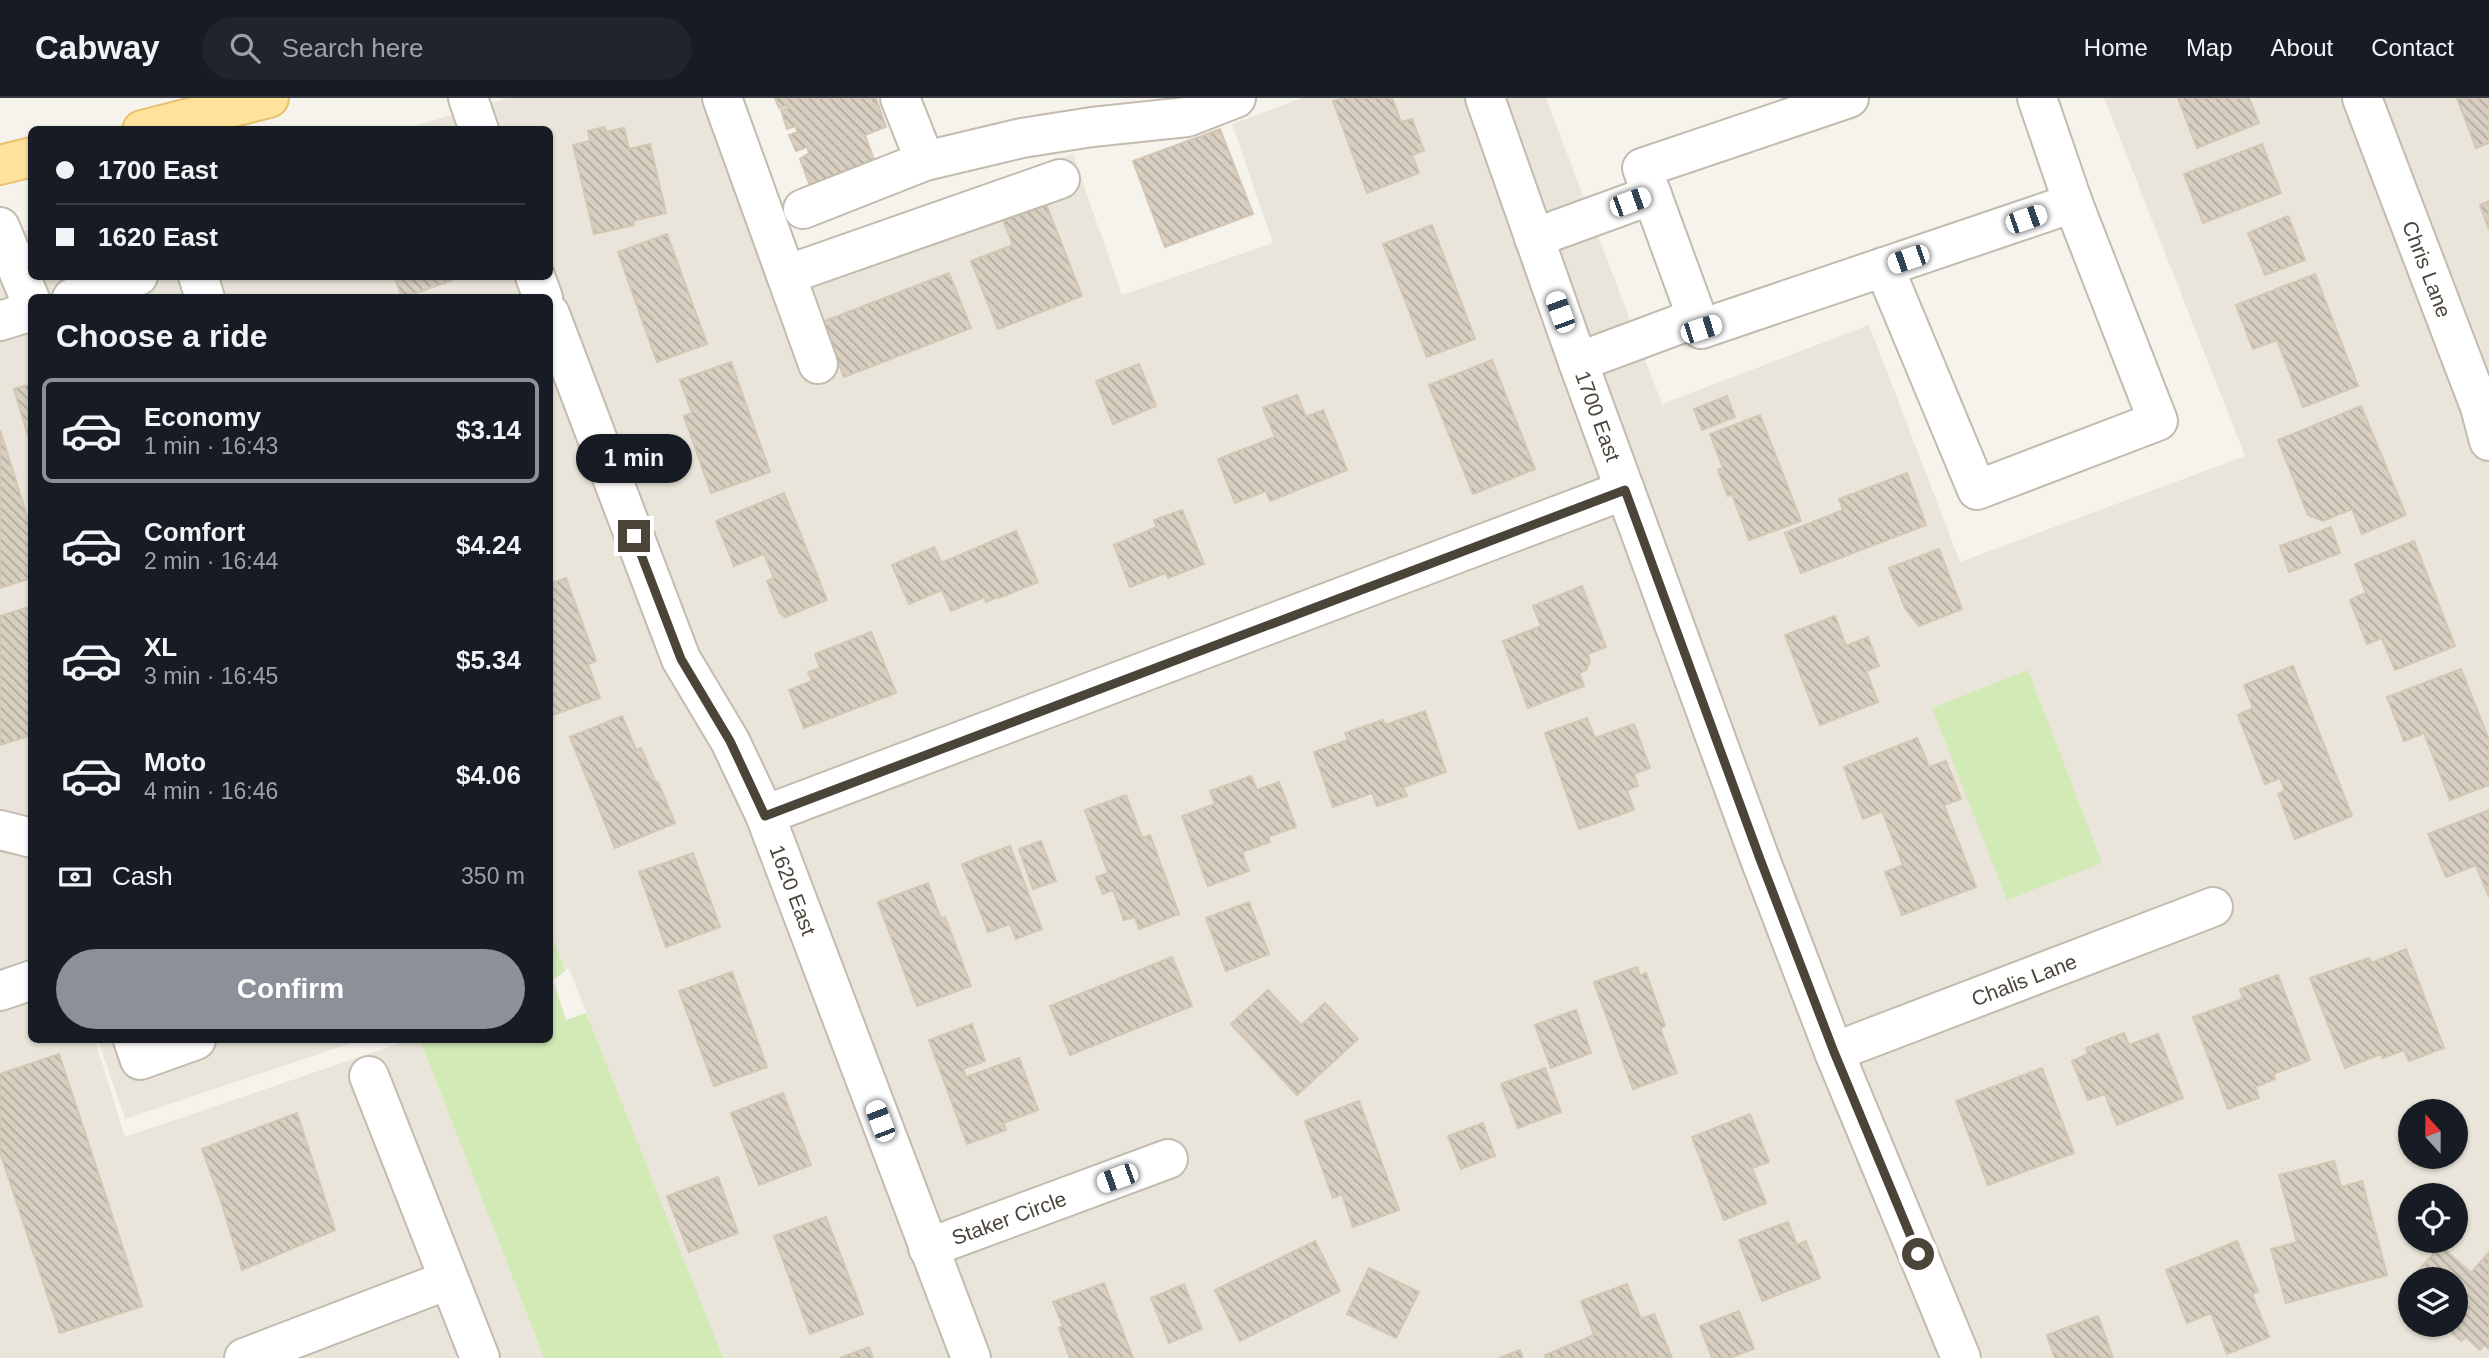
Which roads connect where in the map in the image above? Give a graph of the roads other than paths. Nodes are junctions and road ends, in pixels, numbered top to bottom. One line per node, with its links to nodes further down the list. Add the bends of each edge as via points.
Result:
1 (270, 98): 10 (main road)
2 (468, 98): 11 (street)
3 (722, 98): 22 (street)
4 (900, 98): 13 (street)
5 (1236, 98): 13 (street, via 1187,117 1021,138)
6 (1485, 98): 20 (street, 1700 East)
7 (1849, 98): 16 (street, via 1642,168)
8 (2037, 98): 17 (street)
9 (2362, 98): 32 (street, Chris Lane)
10 (158, 126)
11 (478, 126)
12 (28, 158): 14 (main road)
13 (925, 161): 18 (street)
14 (0, 165)
15 (1060, 179): 22 (street)
16 (1652, 195): 20 (street); 27 (street)
17 (2073, 203): 21 (street); 21 (street, via 2158,421 1977,490)
18 (803, 209)
19 (0, 227): 24 (street)
20 (1534, 238): 30 (street, 1700 East)
21 (1884, 267): 27 (street, via 1701,329)
22 (786, 275): 31 (street)
23 (126, 280): 25 (street)
24 (28, 294)
25 (84, 294)
26 (28, 311): 28 (street)
27 (1696, 318): 30 (street)
28 (0, 321)
29 (553, 322): 34 (street, 1620 East, via 681,659 730,741)
30 (1578, 362): 33 (street, 1700 East)
31 (818, 364)
32 (2486, 417)
33 (1625, 490): 34 (street); 42 (street, 1700 East)
34 (765, 816): 45 (street, 1620 East)
35 (0, 830): 36 (street)
36 (28, 837)
37 (2213, 907): 42 (street, Chalis Lane)
38 (28, 981): 39 (street)
39 (0, 991)
40 (134, 1043): 41 (street, via 140,1060)
41 (188, 1043)
42 (1834, 1052): 47 (street, 1700 East)
43 (369, 1076): 46 (street)
44 (1168, 1159): 45 (street, Staker Circle)
45 (928, 1248): 50 (street, 1620 East)
46 (447, 1280): 48 (street); 49 (street)
47 (1957, 1357)
48 (244, 1358)
49 (480, 1358)
50 (971, 1358)

